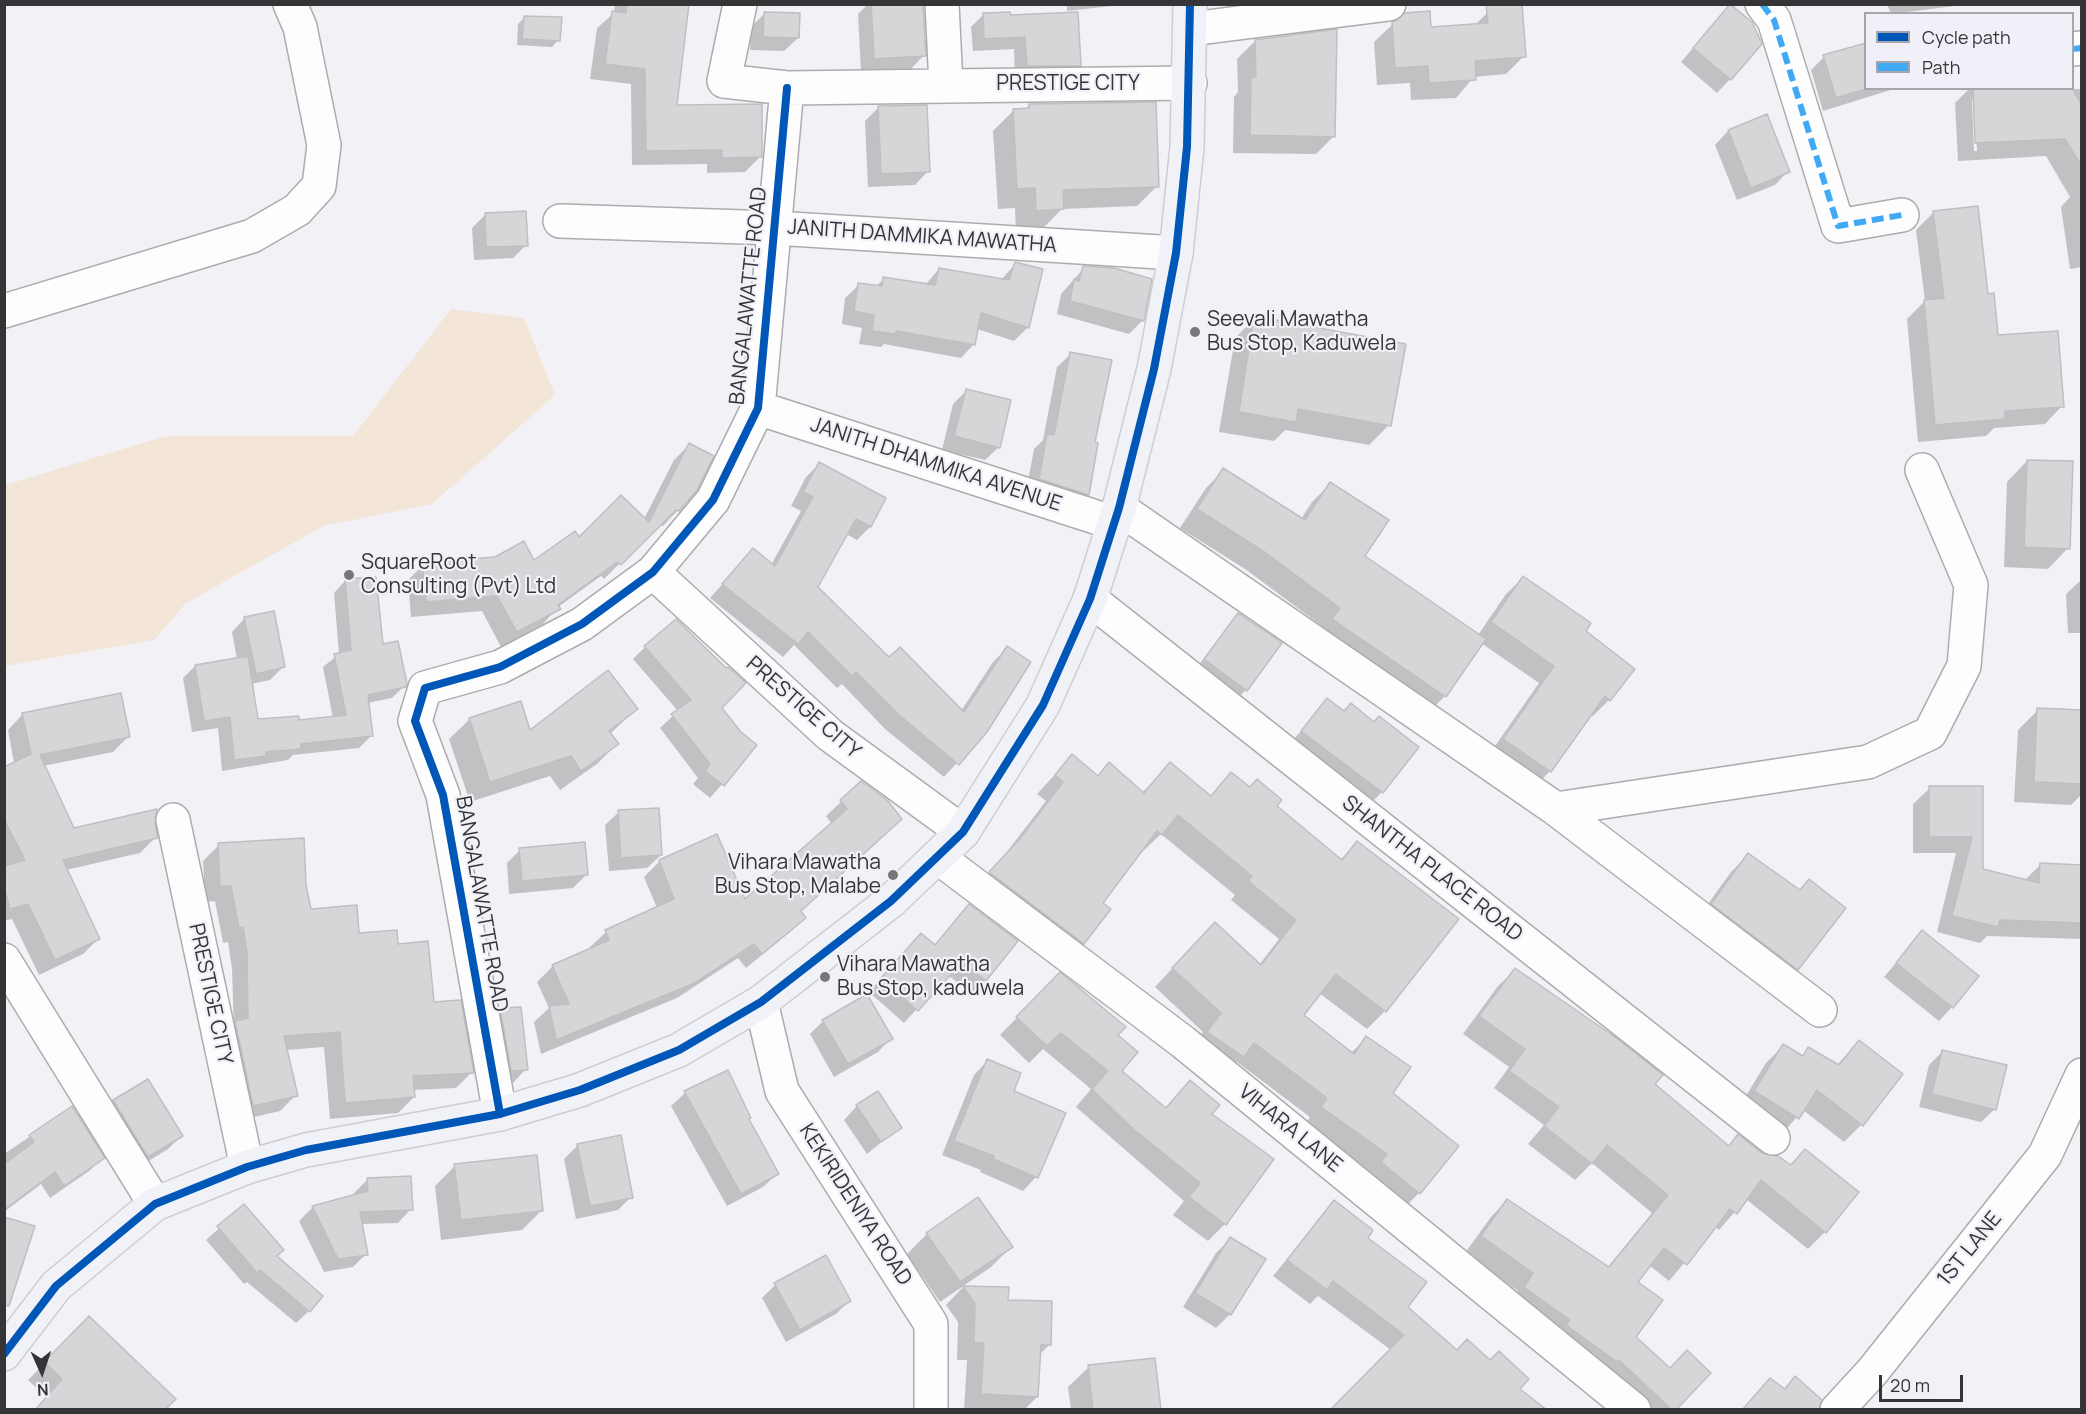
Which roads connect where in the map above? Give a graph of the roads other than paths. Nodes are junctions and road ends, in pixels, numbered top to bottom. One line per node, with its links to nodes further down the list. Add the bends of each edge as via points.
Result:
1 (290, 4): 14 (street, via 300,27 324,145 319,186 297,210 252,236)
2 (740, 4): 9 (street, PRESTIGE CITY, via 724,81)
3 (942, 4): 8 (street)
4 (1389, 4): 6 (street)
5 (1762, 4): 10 (street, via 1774,20 1838,226)
6 (1190, 17): 7 (main road)
7 (1190, 83): 8 (street, PRESTIGE CITY); 13 (main road)
8 (946, 85): 9 (street, PRESTIGE CITY)
9 (787, 88): 12 (street, BANGALAWATTE ROAD)
10 (1902, 215)
11 (560, 221): 12 (street, JANITH DAMMIKA MAWATHA)
12 (775, 228): 13 (street, JANITH DAMMIKA MAWATHA); 15 (street, BANGALAWATTE ROAD)
13 (1176, 253): 17 (main road, via 1154,369)
14 (4, 311)
15 (758, 408): 17 (street, JANITH DHAMMIKA AVENUE); 18 (street, BANGALAWATTE ROAD, via 713,500)
16 (1922, 470): 20 (street, via 1971,585 1964,666 1930,733 1868,762)
17 (1117, 515): 19 (main road); 20 (street, JANITH DHAMMIKA AVENUE)
18 (653, 572): 22 (street, PRESTIGE CITY, via 830,735); 28 (street, BANGALAWATTE ROAD, via 582,624 500,667 425,688 415,721 444,795)
19 (1090, 599): 22 (main road, via 1043,705); 29 (street, SHANTHA PLACE ROAD)
20 (1556, 809): 26 (street, JANITH DHAMMIKA AVENUE)
21 (173, 820): 30 (street, PRESTIGE CITY)
22 (963, 832): 23 (main road)
23 (939, 858): 25 (main road, via 891,901); 33 (street, VIHARA LANE, via 1183,1042)
24 (4, 960): 31 (street)
25 (761, 1002): 28 (main road, via 679,1050 580,1090); 34 (street, KEKIRIDENIYA ROAD, via 782,1091 931,1324)
26 (1820, 1010)
27 (2082, 1075): 35 (street, 1ST LANE, via 2045,1155 1872,1372)
28 (501, 1114): 30 (main road, via 306,1150)
29 (1773, 1138)
30 (247, 1167): 31 (main road)
31 (155, 1204): 32 (main road, via 56,1286)
32 (4, 1354)
33 (1626, 1407)
34 (931, 1410)
35 (1837, 1410)

